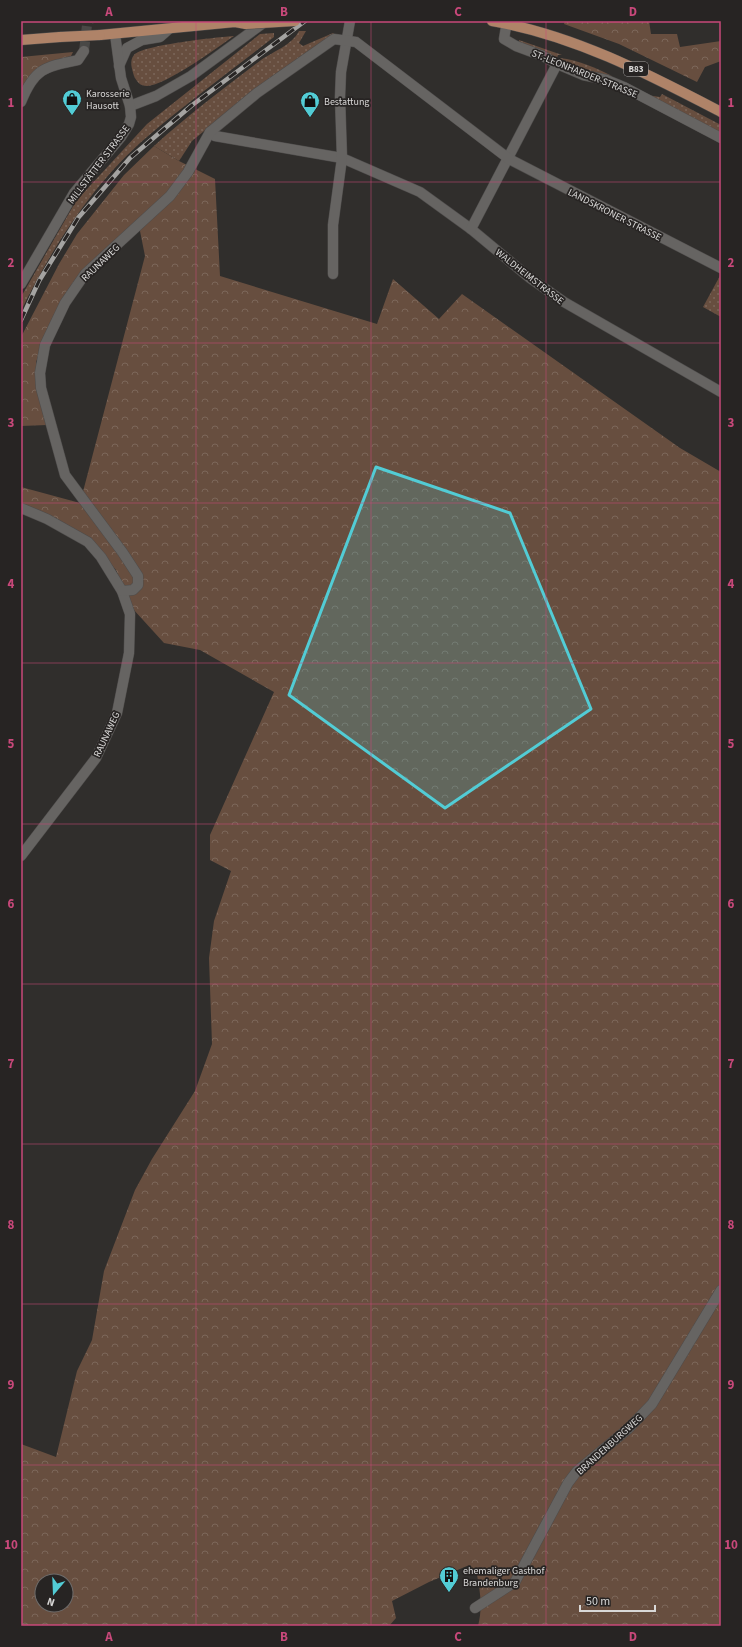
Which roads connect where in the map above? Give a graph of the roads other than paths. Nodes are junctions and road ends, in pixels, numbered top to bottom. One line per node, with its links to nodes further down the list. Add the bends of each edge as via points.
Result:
1 (266, 21): 16 (street, via 192,76 156,96)
2 (295, 21): 6 (main road, bridge)
3 (350, 21): 11 (street)
4 (492, 21): 7 (main road, B83)
5 (215, 22): 6 (main road); 8 (main road)
6 (239, 22)
7 (507, 22): 13 (street, ST.-LEONHARDER-STRASSE, via 504,39); 17 (main road, B83, via 604,54)
8 (169, 29): 9 (main road); 14 (street, via 160,37 142,40 127,48)
9 (115, 34): 10 (main road, bridge); 14 (street, MILLSTÄTTER STRASSE)
10 (21, 40)
11 (346, 40): 18 (street, RAUNAWEG, via 334,39 257,93); 20 (street, via 340,97); 21 (street, LANDSKRONER STRASSE, via 356,42)
12 (84, 51): 15 (street, via 78,60 52,65 38,72 28,85)
13 (557, 64): 19 (street, ST.-LEONHARDER-STRASSE, via 624,87); 21 (street)
14 (119, 66): 16 (street, MILLSTÄTTER STRASSE)
15 (21, 102)
16 (130, 106): 25 (street, MILLSTÄTTER STRASSE, via 129,124 74,193)
17 (721, 112)
18 (210, 132): 20 (street, WALDHEIMSTRASSE, via 215,136); 28 (street, RAUNAWEG, via 188,172 170,196 85,274 65,303 45,345 40,373 41,388 65,475 138,576 138,585 133,590)
19 (721, 138)
20 (342, 158): 22 (street, WALDHEIMSTRASSE, via 420,192); 24 (street, via 333,226)
21 (509, 159): 22 (street); 23 (street, LANDSKRONER STRASSE)
22 (471, 229): 26 (street, WALDHEIMSTRASSE, via 530,278 564,302)
23 (721, 268)
24 (333, 274)
25 (21, 284)
26 (721, 392)
27 (21, 508): 28 (street, RAUNAWEG, via 88,542)
28 (122, 591): 29 (street, RAUNAWEG, via 130,614 129,653 117,713 96,758)
29 (21, 856)
30 (721, 1290): 31 (street, BRANDENBURGWEG, via 652,1404 628,1429 577,1471 568,1483 515,1582)
31 (475, 1608)

